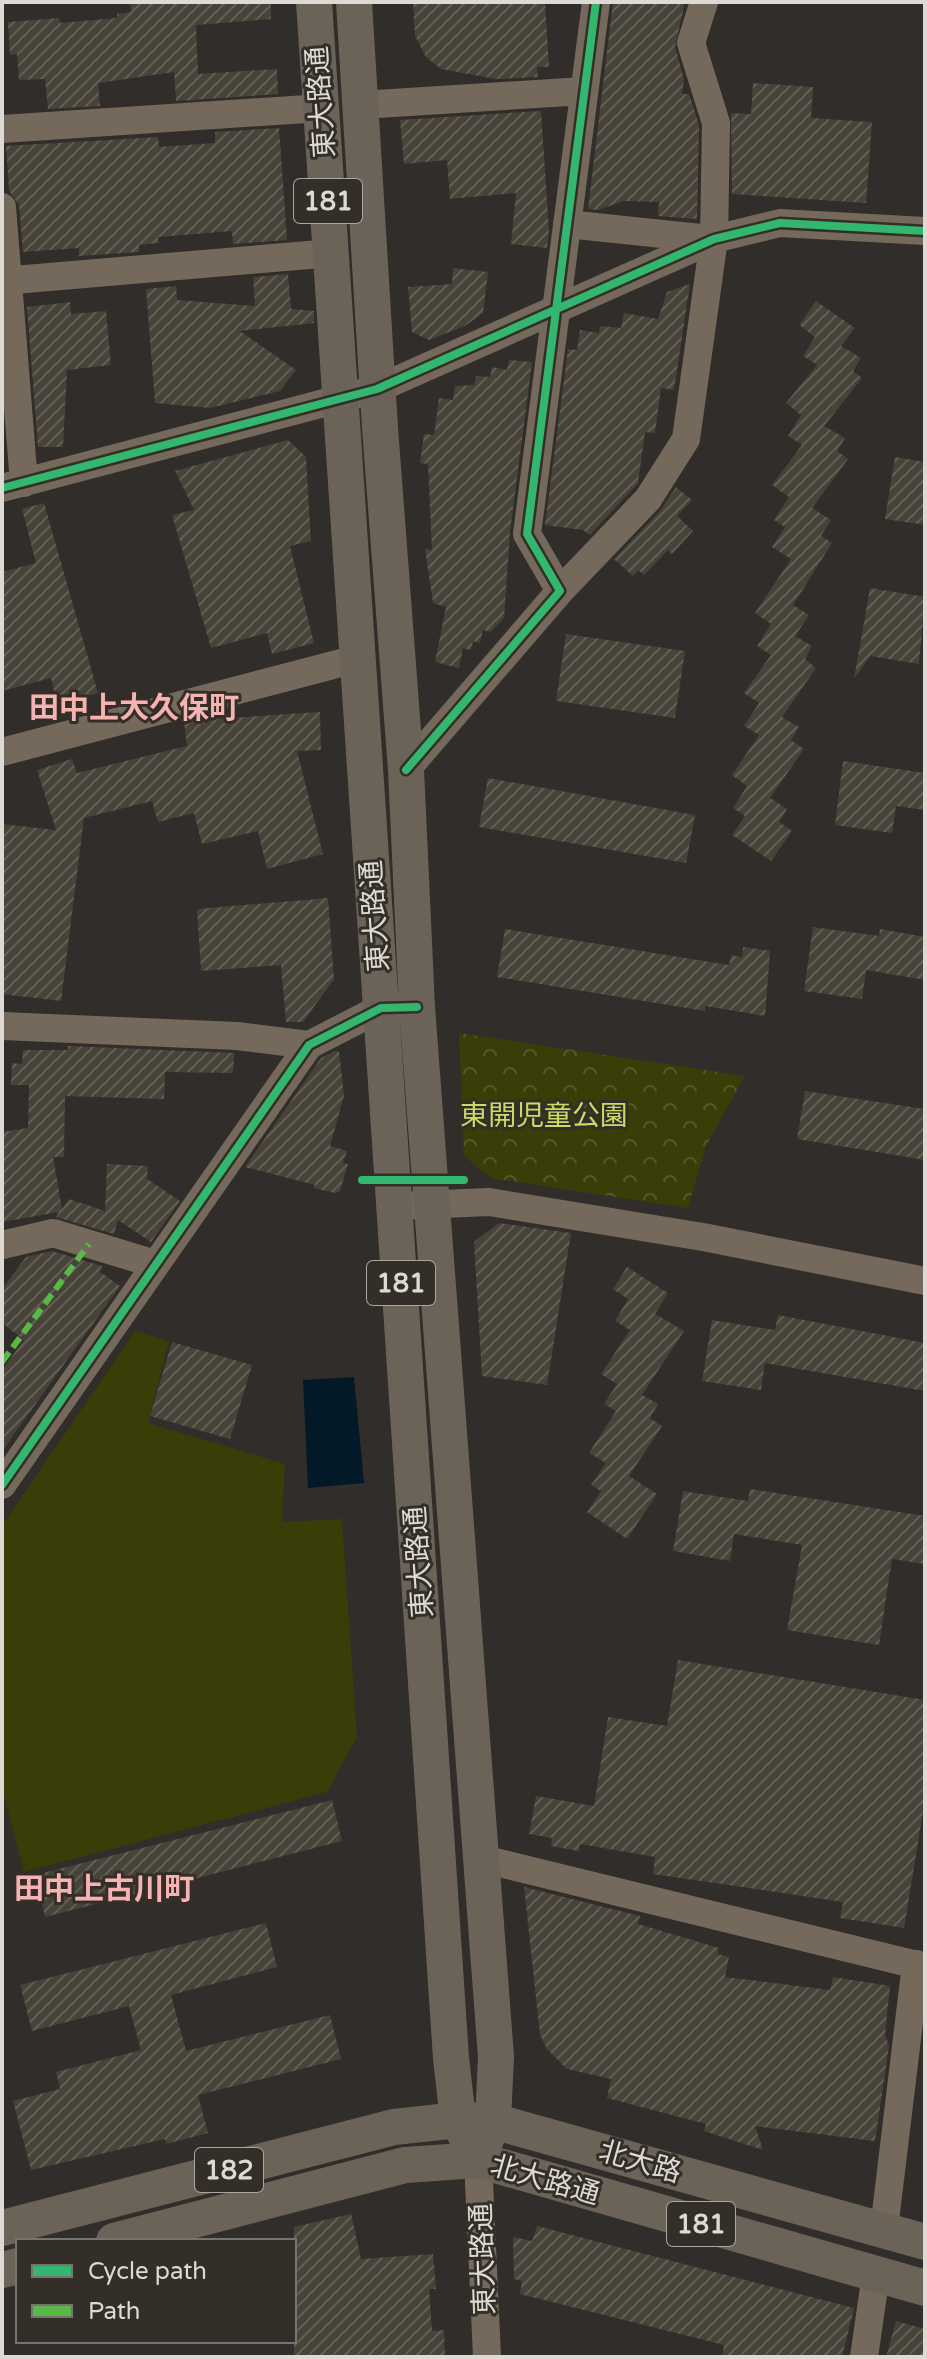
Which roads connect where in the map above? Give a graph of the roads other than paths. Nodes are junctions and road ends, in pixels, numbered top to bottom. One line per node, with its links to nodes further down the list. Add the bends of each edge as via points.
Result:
1 (314, 2): 7 (main road, 東大路通 / 181)
2 (354, 2): 6 (main road, 東大路通 / 181)
3 (596, 2): 5 (street)
4 (704, 2): 12 (street, via 691,43 716,123)
5 (584, 91): 6 (street); 10 (street)
6 (361, 105): 16 (main road, 東大路通 / 181)
7 (322, 108): 8 (street); 13 (main road, 東大路通 / 181)
8 (2, 129)
9 (2, 207): 14 (street)
10 (567, 224): 12 (street); 15 (street)
11 (925, 231): 12 (street, via 780,223)
12 (714, 239): 15 (street); 19 (street, via 686,439 648,499)
13 (332, 253): 14 (street); 17 (main road, 東大路通 / 181)
14 (5, 281): 18 (street)
15 (557, 310): 16 (street); 19 (street, via 527,534)
16 (377, 389): 17 (street); 22 (main road, 東大路通 / 181)
17 (340, 401): 18 (street); 20 (main road, 東大路通 / 181)
18 (13, 486)
19 (560, 591): 22 (street)
20 (356, 659): 21 (street); 24 (main road, 東大路通 / 181)
21 (2, 752)
22 (406, 770): 23 (main road, 東大路通 / 181)
23 (417, 1007): 24 (street); 27 (main road, 東大路通 / 181)
24 (381, 1008): 26 (street); 28 (main road, 東大路通 / 181)
25 (2, 1026): 26 (street, via 237,1036)
26 (309, 1045): 30 (street)
27 (433, 1204): 28 (street); 31 (street, via 505,1205); 33 (main road, 東大路通 / 181)
28 (396, 1206): 35 (main road, 東大路通 / 181, via 449,2027)
29 (2, 1245): 30 (street, via 53,1233)
30 (155, 1264): 32 (street)
31 (925, 1281)
32 (2, 1485)
33 (483, 1859): 34 (street); 35 (main road, 東大路通 / 181, via 496,2057)
34 (920, 1966): 38 (street)
35 (476, 2120): 36 (main road, 東大路通 / 181); 37 (main road, 182, via 394,2127); 38 (main road, 北大路 / 181)
36 (478, 2160): 39 (main road, 北大路通 / 182, via 405,2165); 41 (main road, 北大路通 / 181); 43 (street, 東大路通)
37 (2, 2228)
38 (884, 2229): 40 (main road, 北大路 / 181)
39 (122, 2239)
40 (925, 2242)
41 (876, 2274): 42 (main road, 北大路通 / 181); 44 (street)
42 (925, 2288)
43 (487, 2357)
44 (864, 2357)

